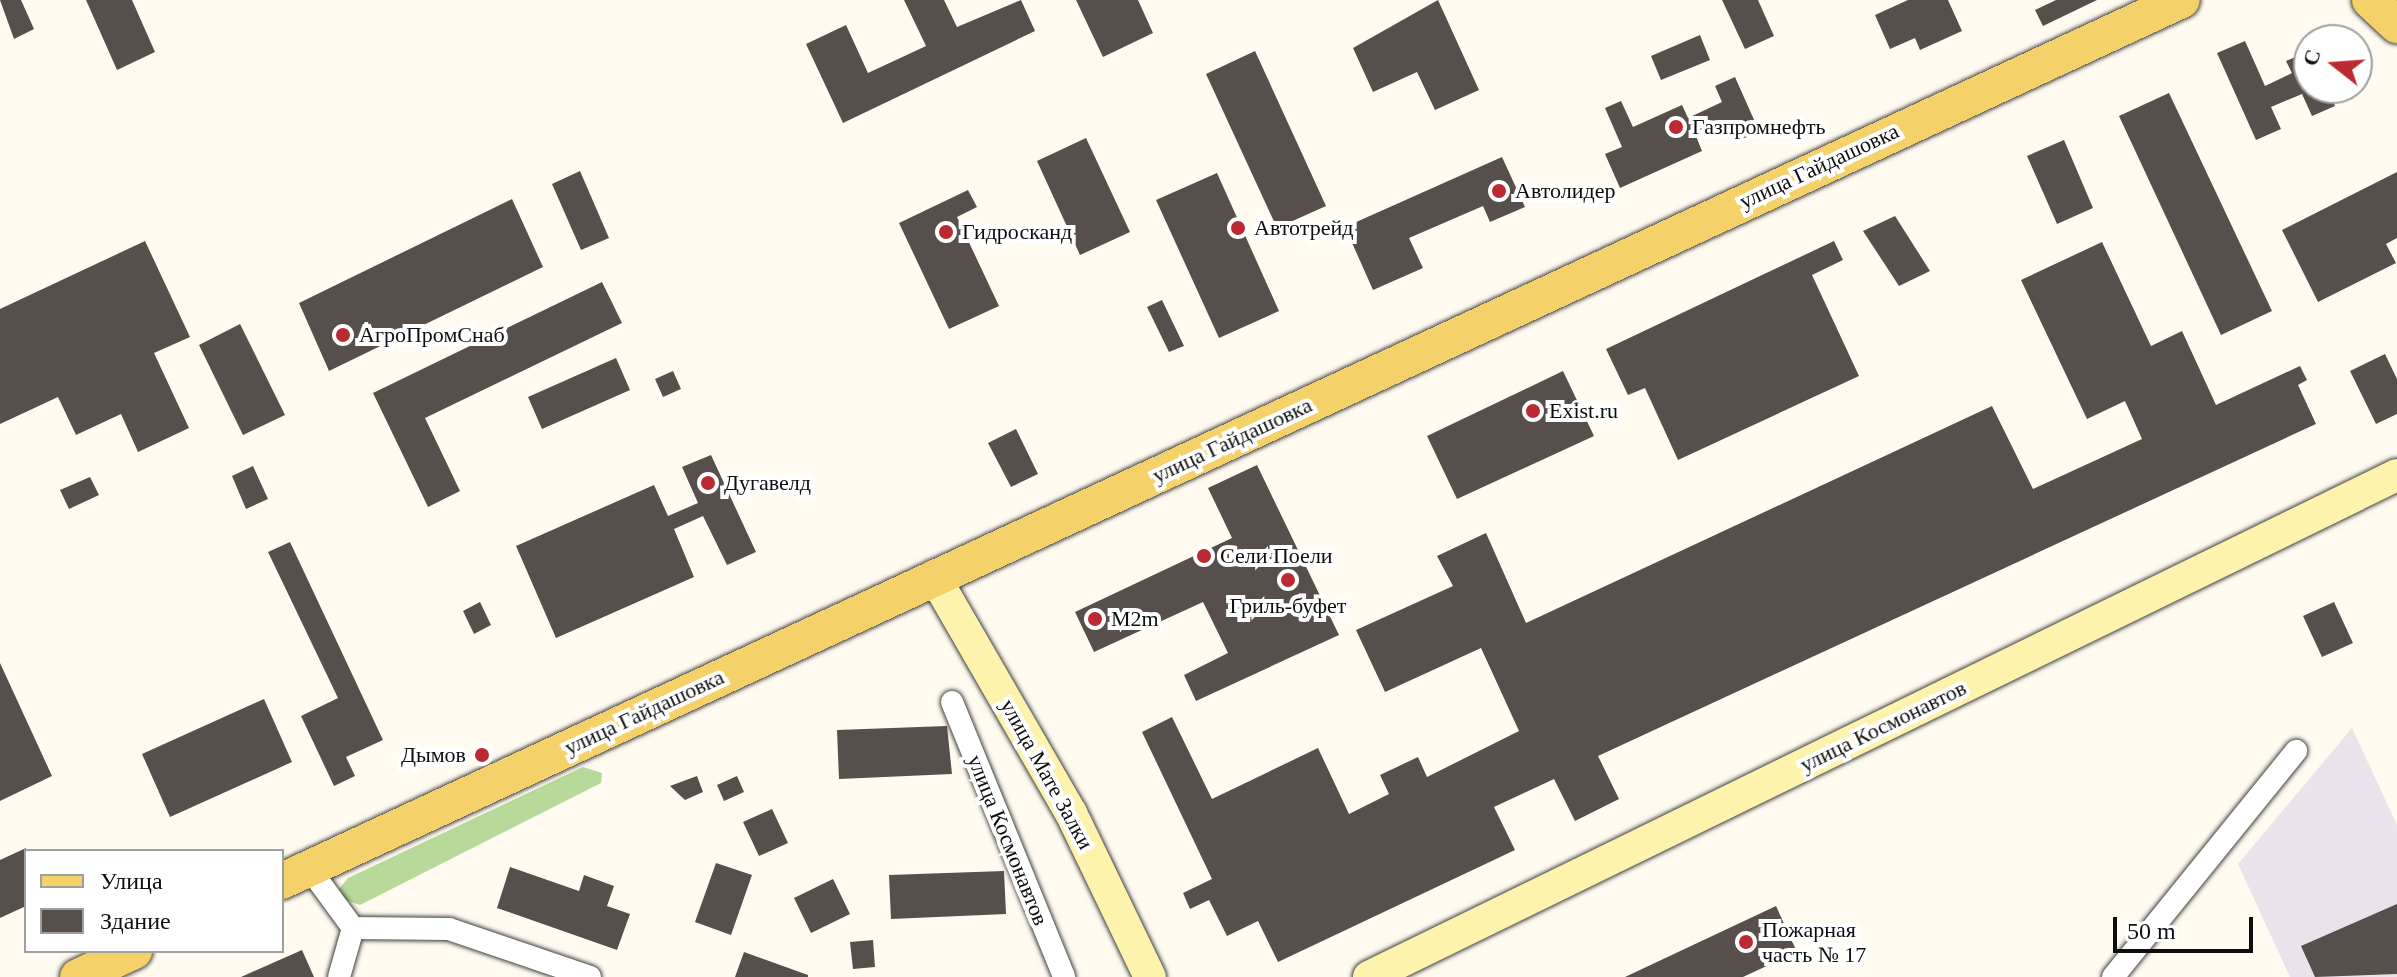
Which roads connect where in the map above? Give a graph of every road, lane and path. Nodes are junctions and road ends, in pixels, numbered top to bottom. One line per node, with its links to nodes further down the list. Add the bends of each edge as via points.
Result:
1 (2182, 0): 7 (main road, улица Гайдашовка)
2 (2370, 0): 5 (main road)
3 (2393, 0): 4 (street)
4 (2397, 8)
5 (2397, 25)
6 (2397, 475): 18 (street, улица Космонавтов)
7 (934, 576): 10 (main road, улица Гайдашовка); 17 (street, улица Мате Залки, via 1071,813)
8 (952, 702): 16 (street, улица Космонавтов)
9 (2296, 751): 19 (street)
10 (296, 874): 11 (street)
11 (353, 928): 14 (street); 15 (street, via 449,929)
12 (130, 953): 13 (main road)
13 (78, 977)
14 (339, 977)
15 (590, 977)
16 (1064, 977)
17 (1150, 977)
18 (1369, 977)
19 (2113, 977)

